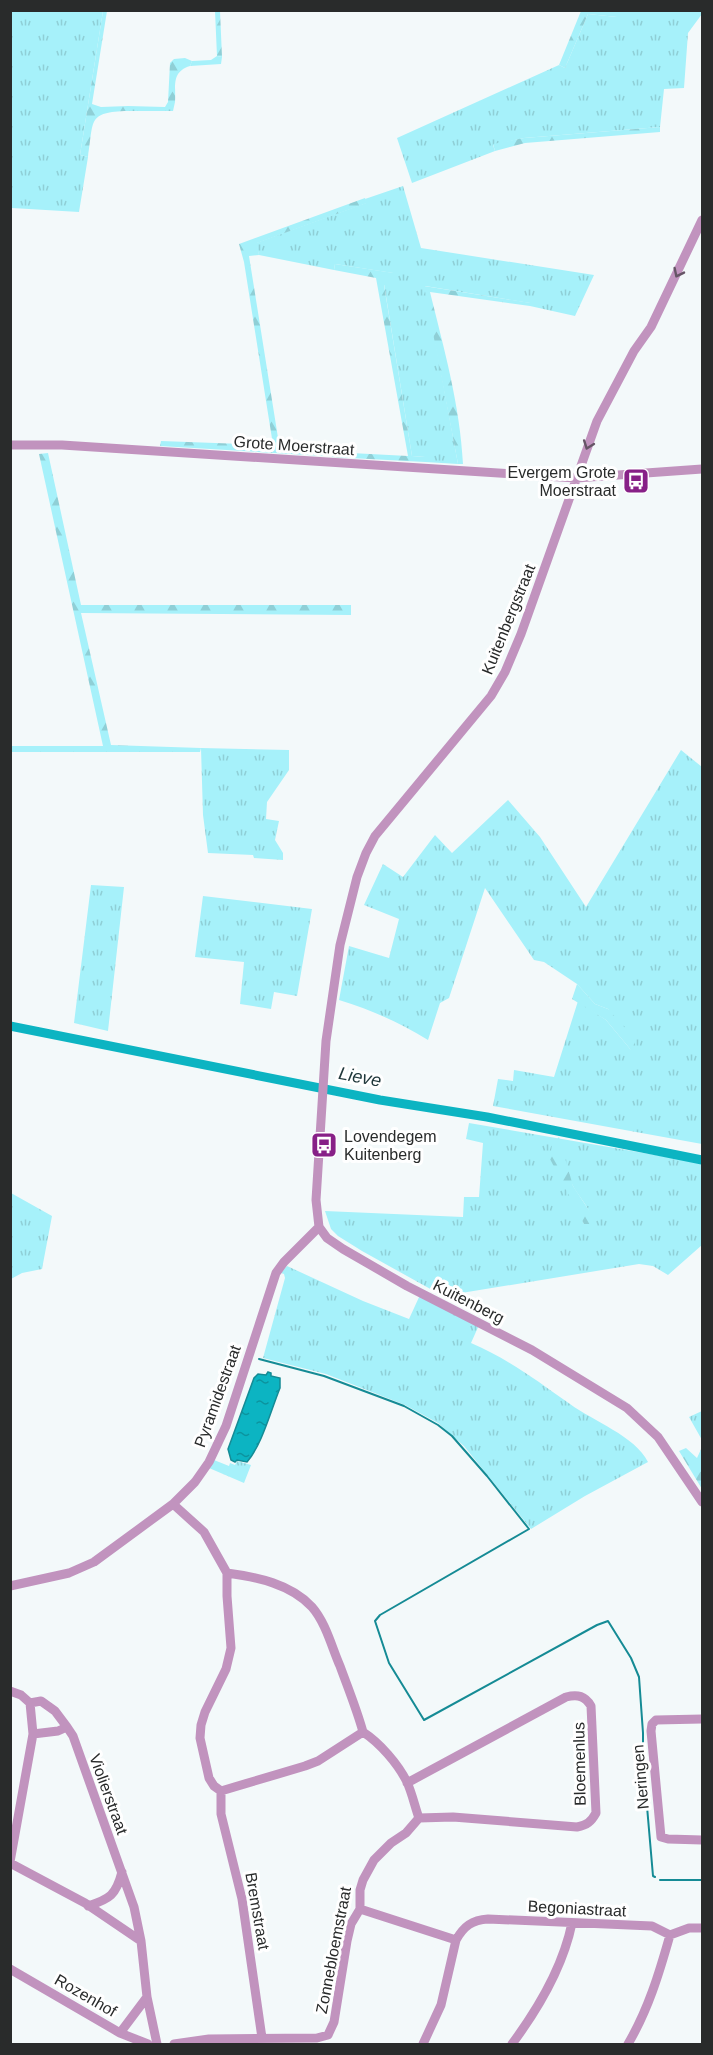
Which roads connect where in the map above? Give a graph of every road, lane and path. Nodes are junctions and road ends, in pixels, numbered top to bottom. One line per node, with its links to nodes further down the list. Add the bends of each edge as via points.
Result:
1 (702, 220): 4 (street, Kuitenbergstraat, one-way to 4, via 651,327 597,421)
2 (10, 445): 4 (street, Grote Moerstraat, via 62,445)
3 (702, 469): 4 (street, Grote Moerstraat)
4 (576, 478): 5 (street, Kuitenbergstraat, via 505,672 491,696 389,819 366,853 351,897 330,1004 316,1200)
5 (319, 1227): 6 (street, Kuitenberg, via 327,1238 352,1255 532,1350 627,1408 658,1437); 7 (street, Pyramidestraat, via 276,1273 226,1426 209,1462)
6 (702, 1502)
7 (173, 1504): 8 (street, Bremstraat, via 204,1532); 9 (street, Pyramidestraat, via 94,1562 69,1573)
8 (227, 1573): 14 (street, via 274,1583 313,1608 328,1636); 17 (street, Bremstraat, via 231,1648 226,1669 205,1712 200,1738 209,1778)
9 (10, 1586)
10 (10, 1691): 11 (street)
11 (30, 1703): 13 (street, Violierstraat, via 41,1701); 15 (street)
12 (702, 1719): 19 (street, Neringen, via 656,1720 651,1727 661,1837)
13 (67, 1727): 15 (street); 21 (street, Violierstraat)
14 (363, 1732): 16 (street, via 372,1737); 17 (street, via 318,1761)
15 (33, 1734): 20 (street)
16 (407, 1783): 18 (street); 18 (street, Bloemenlus, via 566,1697 579,1695 591,1706 596,1813 586,1826)
17 (220, 1791): 32 (street, Bremstraat, via 221,1814 243,1899)
18 (419, 1818): 23 (street, Zonnebloemstraat, via 367,1870 360,1890)
19 (702, 1840)
20 (10, 1862): 22 (street)
21 (122, 1872): 22 (street, via 118,1888 111,1896); 28 (street, Violierstraat)
22 (88, 1906): 28 (street)
23 (360, 1909): 27 (street); 32 (street, Zonnebloemstraat, via 349,1933 334,2022 328,2035)
24 (572, 1923): 26 (street, Begoniastraat, via 652,1926); 27 (street, Begoniastraat, via 481,1919 467,1925); 38 (street, via 548,1987)
25 (702, 1928): 26 (street)
26 (670, 1935): 39 (street, via 644,2018)
27 (456, 1940): 37 (street, via 441,2005)
28 (141, 1941): 30 (street, Violierstraat)
29 (10, 1969): 31 (street, Rozenhof)
30 (147, 1997): 31 (street); 35 (street, Violierstraat)
31 (120, 2033): 34 (street, Rozenhof)
32 (262, 2038): 33 (street, Zonnebloemstraat)
33 (235, 2042): 36 (street, Zonnebloemstraat, via 209,2039)
34 (148, 2044)
35 (157, 2044)
36 (174, 2044)
37 (423, 2044)
38 (512, 2044)
39 (628, 2044)

